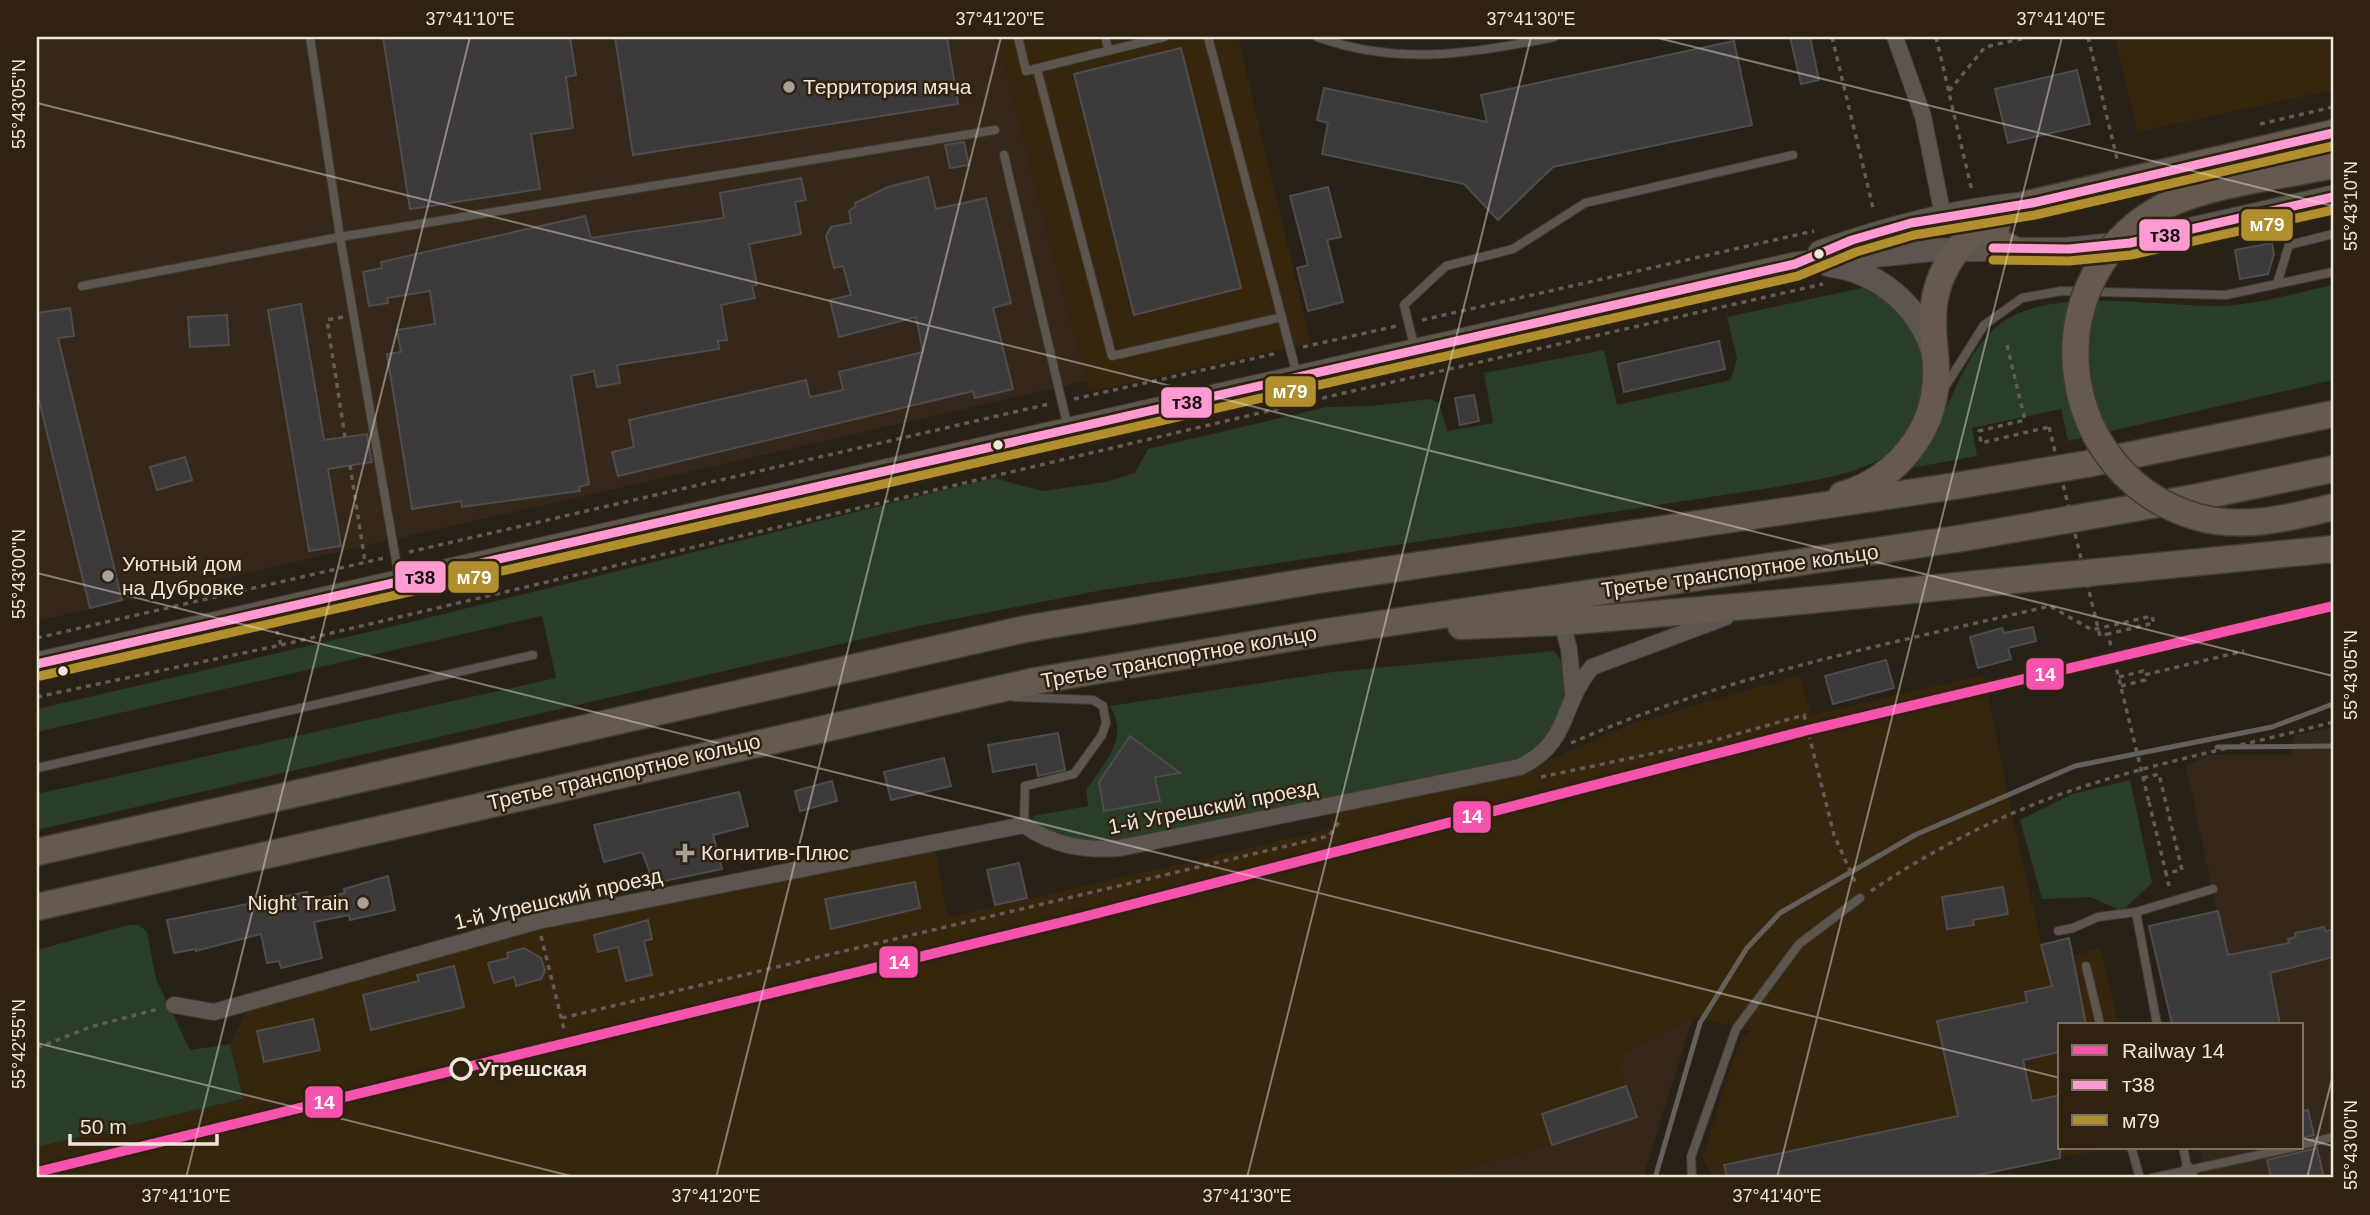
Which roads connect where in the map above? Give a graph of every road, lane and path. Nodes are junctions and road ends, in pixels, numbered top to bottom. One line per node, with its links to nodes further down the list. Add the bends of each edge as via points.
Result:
1 (310, 37): 31 (lane)
2 (1018, 37): 14 (lane, via 1026,71)
3 (1105, 37): 13 (lane)
4 (1164, 37): 13 (lane)
5 (1208, 37): 41 (lane)
6 (1317, 37): 7 (lane, via 1369,50 1456,55)
7 (1554, 37)
8 (1832, 37): 28 (path)
9 (1895, 37): 27 (street, via 1923,117)
10 (1936, 37): 15 (path)
11 (2030, 37): 15 (path, via 1985,47)
12 (2088, 37): 20 (path)
13 (1109, 51): 14 (lane)
14 (1037, 69): 41 (lane, via 1112,356)
15 (1948, 91): 22 (path)
16 (995, 130): 31 (lane)
17 (2333, 133): 24 (main road)
18 (1004, 155): 48 (lane)
19 (1793, 155): 42 (lane, via 1585,203 1513,249 1446,266 1404,305)
20 (2117, 159)
21 (2333, 165): 55 (main road, bridge, via 2179,200 2136,225 2092,280 2074,354 2081,401 2090,425 2116,466 2151,497 2173,509 2220,522 2272,521)
22 (1973, 194)
23 (2333, 197): 25 (main road)
24 (2032, 202): 26 (main road); 27 (main road)
25 (2281, 209): 32 (lane); 34 (main road, via 2130,243)
26 (2000, 214): 33 (main road); 34 (main road, via 1995,230 1998,242)
27 (1943, 216): 35 (main road, via 1881,230)
28 (1875, 217)
29 (1822, 229): 42 (path)
30 (2333, 234): 32 (lane)
31 (340, 237): 38 (lane); 40 (lane)
32 (2289, 245): 37 (lane)
33 (1956, 248): 34 (main road); 35 (main road); 46 (main road, via 1934,306)
34 (2011, 248)
35 (1795, 264): 44 (main road); 46 (main road, via 1841,267 1886,286 1923,328)
36 (2333, 272): 37 (lane)
37 (2277, 284): 50 (lane, via 2226,295 2061,291 2022,299 1999,312 1978,333)
38 (82, 286)
39 (1735, 304): 74 (path)
40 (354, 316): 52 (path, via 327,320); 58 (lane)
41 (1282, 317): 45 (lane)
42 (1408, 323): 44 (lane); 45 (path)
43 (2007, 345): 64 (path, bridge, via 2025,420 1979,431 1982,443 2049,427 2100,636)
44 (1415, 349): 47 (main road)
45 (1291, 350): 47 (lane); 48 (path)
46 (1936, 361): 50 (main road)
47 (1298, 376): 51 (main road)
48 (1061, 402): 51 (lane); 58 (path)
49 (2333, 414): 56 (main road, via 2087,464)
50 (1930, 415): 56 (main road, via 1913,447 1883,476 1850,493)
51 (1068, 428): 60 (main road)
52 (345, 437)
53 (350, 465): 59 (path)
54 (2333, 469): 63 (main road, Третье транспортное кольцо, via 2096,516 1877,552)
55 (2333, 507)
56 (1781, 512): 82 (main road, via 1318,579 1025,629)
57 (2333, 549): 61 (main road)
58 (395, 555): 59 (path); 60 (lane)
59 (365, 562): 65 (path)
60 (400, 581): 68 (main road)
61 (1770, 604): 62 (main road); 73 (street, 1-й Угрешский проезд, via 1693,626 1592,667)
62 (1562, 622): 63 (main road); 73 (street, 1-й Угрешский проезд)
63 (1326, 632): 72 (main road, Третье транспортное кольцо)
64 (2108, 634): 70 (path, bridge); 76 (path, via 2154,623 2152,616 2092,630 2050,606 1799,665 1627,719)
65 (37, 638)
66 (2244, 651): 69 (path)
67 (533, 655): 77 (lane)
68 (37, 664)
69 (2144, 675): 70 (path, via 2143,671); 71 (path, via 2146,680)
70 (2119, 677): 71 (path, bridge)
71 (2121, 686): 79 (path, bridge)
72 (962, 696): 81 (lane, via 1080,698 1103,706 1106,723 1102,735 1074,774 1026,786); 84 (main road, Третье транспортное кольцо)
73 (1573, 696): 81 (street, 1-й Угрешский проезд, via 1549,748 1520,767 1120,848 1077,848 1038,835)
74 (37, 697)
75 (2333, 722): 86 (path, via 2054,797 1921,858)
76 (1570, 744)
77 (37, 768)
78 (1540, 777): 86 (path, via 1712,741 1804,715 1834,835)
79 (2143, 778): 83 (path, bridge); 83 (path, via 2159,774 2165,798 2182,870)
80 (1341, 818): 95 (path, via 1329,836)
81 (1024, 825): 94 (street, 1-й Угрешский проезд, via 538,921 214,1012)
82 (37, 852)
83 (2166, 873): 87 (path)
84 (139, 883): 88 (main road, Третье транспортное кольцо); 90 (main road)
85 (2213, 889): 87 (lane)
86 (1860, 898): 106 (lane, via 1799,944 1736,1029 1691,1157)
87 (2173, 901): 89 (lane)
88 (37, 907)
89 (2136, 912): 91 (lane, via 2098,917); 97 (lane)
90 (37, 920)
91 (2058, 930)
92 (543, 945): 95 (path)
93 (2086, 966): 96 (lane)
94 (174, 1006): 99 (path, via 90,1027)
95 (562, 1018): 98 (path)
96 (2100, 1023)
97 (2158, 1023)
98 (565, 1033)
99 (37, 1048)
100 (2333, 1137): 101 (lane)
101 (2304, 1144)
102 (2131, 1148): 107 (lane)
103 (2183, 1148): 105 (lane)
104 (2291, 1148): 105 (lane)
105 (2189, 1175): 108 (lane)
106 (1692, 1178)
107 (2140, 1178)
108 (2152, 1178)

